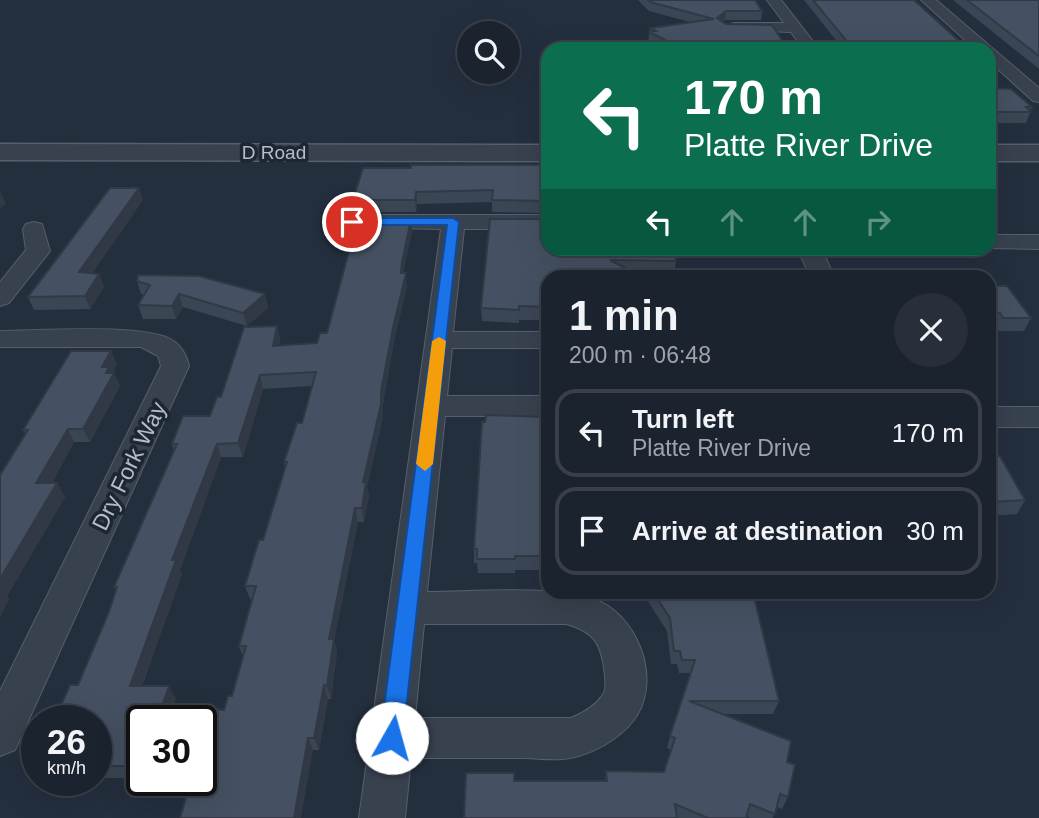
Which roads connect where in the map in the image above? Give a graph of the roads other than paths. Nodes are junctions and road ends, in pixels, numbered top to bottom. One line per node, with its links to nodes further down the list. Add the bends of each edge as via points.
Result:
1 (774, 0): 4 (street)
2 (928, 0): 6 (street)
3 (725, 27): 4 (street)
4 (796, 28): 5 (street)
5 (806, 42)
6 (976, 42)
7 (996, 59): 9 (street)
8 (1011, 92): 9 (street)
9 (1036, 94)
10 (0, 152): 11 (street, D Road)
11 (541, 153)
12 (996, 153): 13 (street)
13 (1039, 153)
14 (352, 222): 15 (street)
15 (453, 222): 16 (street); 22 (street)
16 (541, 222)
17 (34, 229): 20 (street, via 38,251)
18 (996, 242): 19 (street)
19 (1039, 242)
20 (0, 298)
21 (0, 339): 29 (street, Dry Fork Way, via 141,339 163,345 175,366)
22 (439, 340): 23 (street); 24 (street)
23 (541, 340)
24 (432, 405): 25 (street); 28 (street)
25 (541, 406)
26 (996, 418): 27 (street)
27 (1039, 418)
28 (407, 608): 30 (street); 30 (street, via 566,608 589,614 611,630 622,648 626,687 620,706 600,726 571,738)
29 (0, 736)
30 (392, 738): 31 (street)
31 (382, 818)

